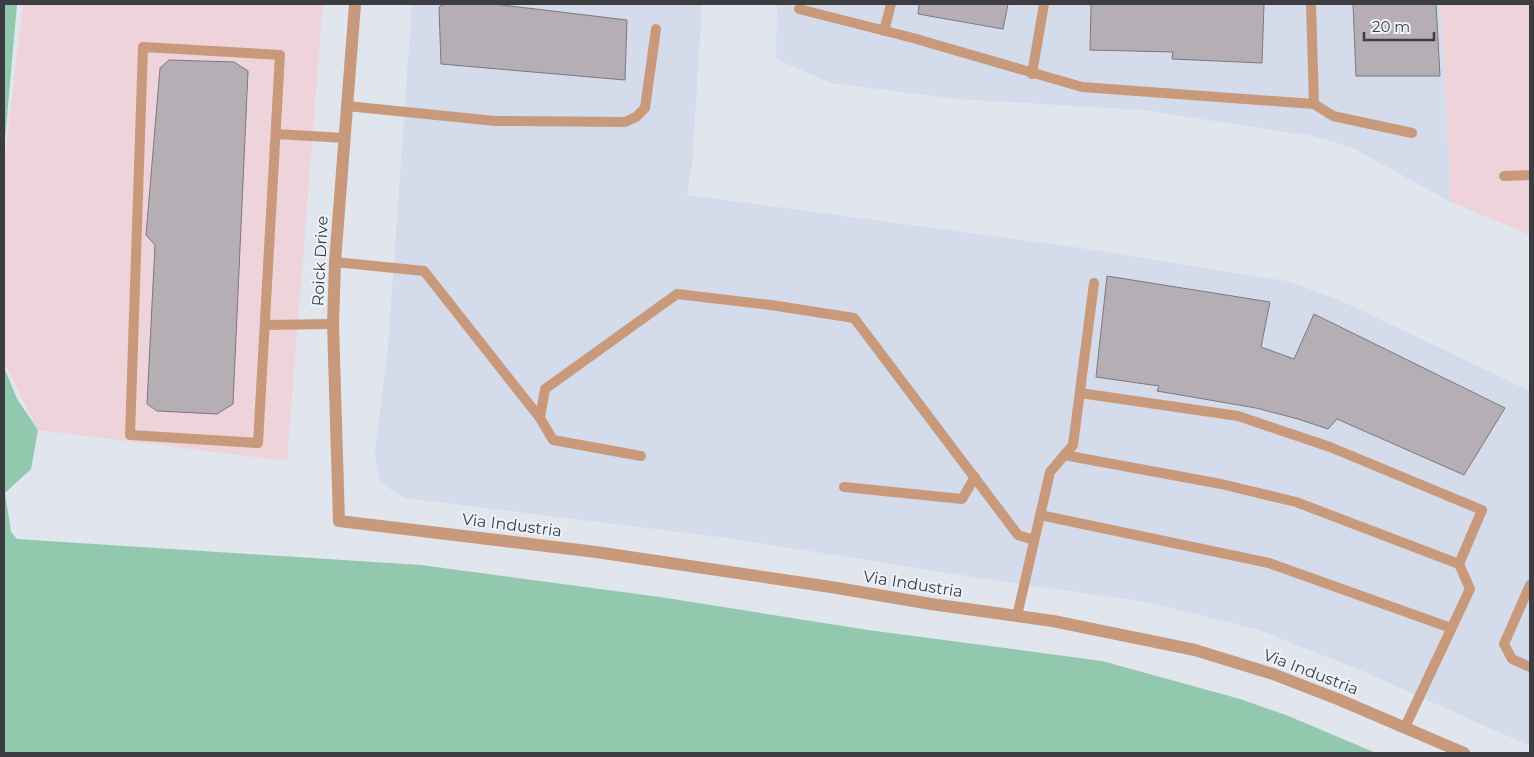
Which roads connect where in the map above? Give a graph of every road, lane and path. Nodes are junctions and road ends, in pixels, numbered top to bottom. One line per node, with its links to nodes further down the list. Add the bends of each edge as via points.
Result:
1 (355, 4): 10 (street, Roick Drive)
2 (891, 4): 7 (lane)
3 (1044, 4): 8 (lane)
4 (1310, 4): 9 (lane)
5 (800, 9): 7 (lane)
6 (656, 29): 10 (lane, via 646,108 625,122 495,122)
7 (884, 31): 8 (lane)
8 (1032, 74): 9 (lane, via 1082,87)
9 (1314, 104): 11 (lane, via 1333,116)
10 (347, 106): 13 (street, Roick Drive)
11 (1412, 133)
12 (276, 134): 13 (lane); 19 (lane); 19 (lane, via 280,55 143,47 130,434 258,443)
13 (345, 138): 16 (street, Roick Drive)
14 (1530, 175): 15 (lane)
15 (1504, 176)
16 (336, 262): 18 (street, Roick Drive); 21 (lane, via 424,271)
17 (1094, 284): 20 (lane)
18 (333, 324): 19 (lane); 27 (street, Roick Drive)
19 (265, 325)
20 (1080, 393): 22 (lane, via 1073,445); 29 (lane, via 1238,416 1330,447 1482,510)
21 (540, 418): 23 (lane, via 553,440); 24 (lane, via 545,389 677,294 771,305 854,318)
22 (1064, 455): 26 (lane, via 1050,472); 29 (lane, via 1221,484 1296,502)
23 (641, 456)
24 (975, 477): 25 (lane, via 962,499); 28 (lane, via 1018,535)
25 (844, 487)
26 (1040, 515): 28 (lane); 32 (lane, via 1269,563)
27 (340, 520): 31 (street, Via Industria, via 596,552)
28 (1034, 540): 31 (lane)
29 (1459, 564): 32 (lane, via 1470,589)
30 (1530, 585): 33 (lane, via 1504,644 1512,659)
31 (1017, 616): 34 (street, Via Industria, via 1053,620 1195,650 1273,674)
32 (1452, 628): 34 (lane)
33 (1530, 666)
34 (1405, 727): 35 (street, Via Industria)
35 (1464, 753)

